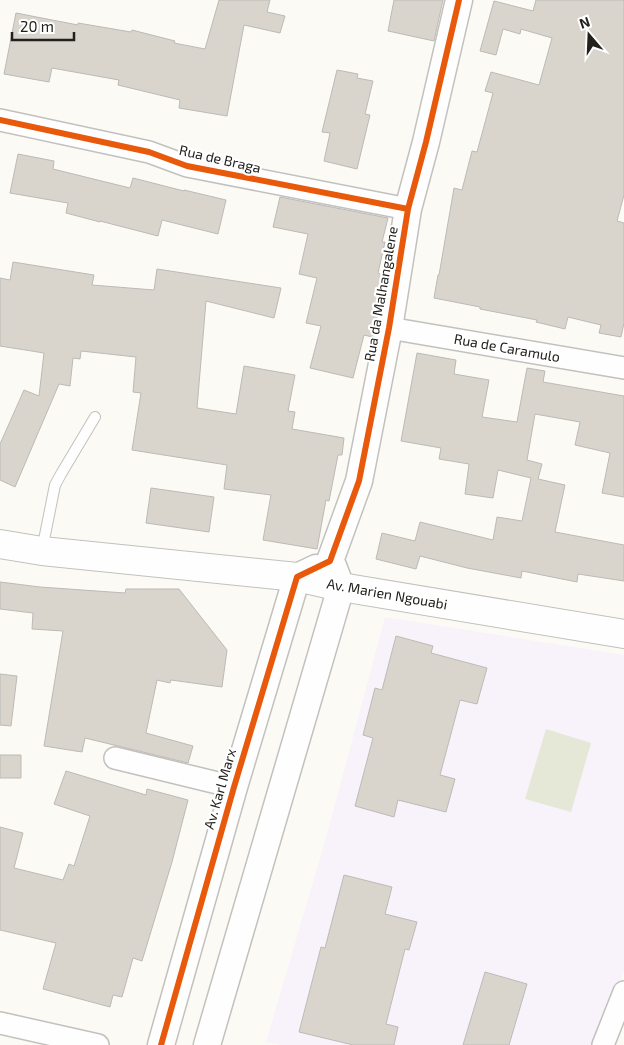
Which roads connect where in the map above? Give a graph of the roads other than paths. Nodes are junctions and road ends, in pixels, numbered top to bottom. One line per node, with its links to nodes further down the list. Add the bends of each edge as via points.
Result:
1 (459, 0): 3 (street, Rua da Malhangalene)
2 (0, 120): 3 (street, Rua de Braga, via 149,152 187,166)
3 (408, 209): 4 (street, Rua da Malhangalene)
4 (389, 328): 5 (street, Rua de Caramulo); 9 (street, Rua da Malhangalene, via 360,481)
5 (624, 368)
6 (95, 417): 8 (lane, via 56,485)
7 (0, 544): 8 (main road, Av. Marien Ngouabi)
8 (42, 551): 10 (main road, Av. Marien Ngouabi)
9 (330, 561): 10 (street); 11 (street)
10 (297, 577): 11 (main road, Av. Marien Ngouabi); 14 (street, Av. Karl Marx)
11 (341, 587): 12 (main road, Av. Marien Ngouabi); 19 (street)
12 (624, 634)
13 (115, 758): 14 (street)
14 (234, 787): 18 (street, Av. Karl Marx)
15 (624, 992): 20 (street)
16 (0, 1023): 17 (street)
17 (98, 1045)
18 (161, 1045)
19 (207, 1045)
20 (603, 1045)

